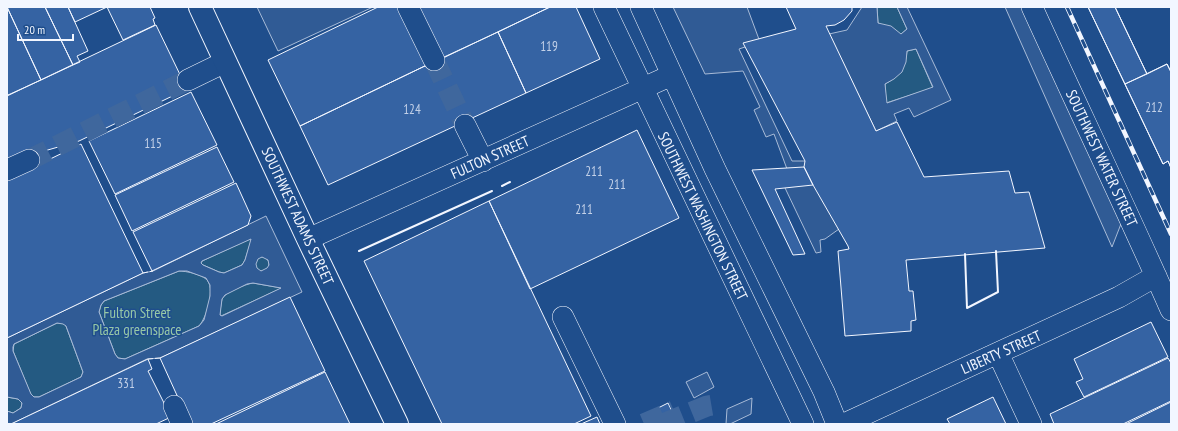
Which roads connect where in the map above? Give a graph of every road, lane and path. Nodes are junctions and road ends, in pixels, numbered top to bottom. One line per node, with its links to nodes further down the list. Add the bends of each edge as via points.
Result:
1 (200, 7): 7 (main road, SOUTHWEST ADAMS STREET)
2 (408, 7): 6 (street)
3 (604, 7): 10 (street, SOUTHWEST WASHINGTON STREET)
4 (641, 7): 8 (street)
5 (1032, 7): 16 (street, SOUTHWEST WATER STREET)
6 (434, 60)
7 (225, 62): 9 (street); 15 (main road, SOUTHWEST ADAMS STREET)
8 (672, 75): 10 (street, FULTON STREET); 23 (street)
9 (188, 80)
10 (643, 89): 13 (street, FULTON STREET); 22 (street, SOUTHWEST WASHINGTON STREET)
11 (466, 126): 13 (street)
12 (29, 160): 14 (street)
13 (483, 161): 15 (street, FULTON STREET)
14 (7, 170)
15 (308, 239): 20 (main road, SOUTHWEST ADAMS STREET)
16 (1156, 276): 17 (street, SOUTHWEST WATER STREET); 19 (street, LIBERTY STREET, via 1119,297)
17 (1171, 310)
18 (563, 317): 21 (street)
19 (998, 353): 24 (street, LIBERTY STREET); 25 (street)
20 (397, 424)
21 (615, 424)
22 (803, 424)
23 (837, 424)
24 (844, 424)
25 (1031, 424)

